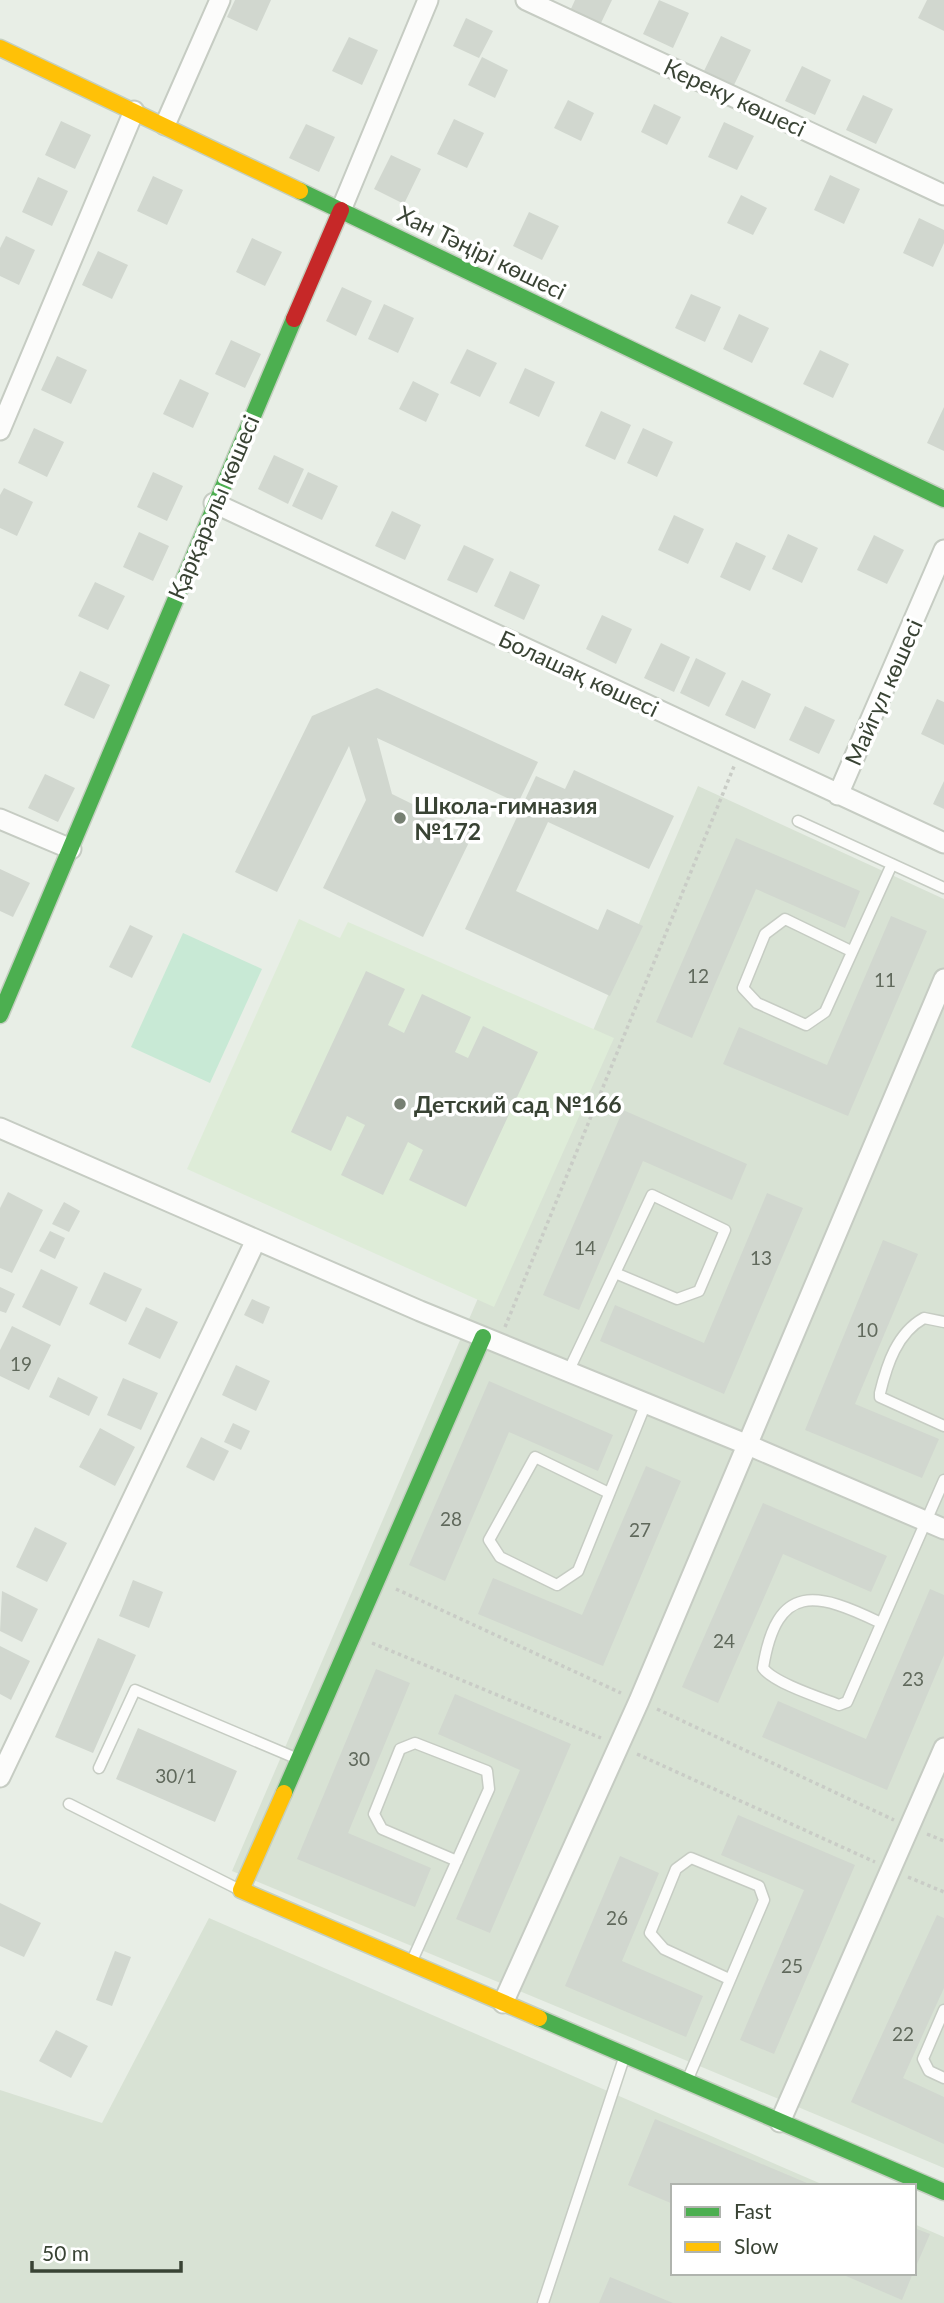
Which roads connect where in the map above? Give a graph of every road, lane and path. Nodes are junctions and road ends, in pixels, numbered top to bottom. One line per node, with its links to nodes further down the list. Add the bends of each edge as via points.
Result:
1 (220, 0): 6 (street)
2 (428, 0): 8 (street, Қарқаралы көшесі)
3 (526, 0): 7 (street, Кереку көшесі)
4 (0, 48): 5 (street, Хан Тәңірі көшесі)
5 (134, 111): 6 (street, Хан Тәңірі көшесі); 9 (street)
6 (164, 125): 8 (street, Хан Тәңірі көшесі)
7 (944, 195)
8 (341, 210): 10 (street, Хан Тәңірі көшесі); 11 (street, Қарқаралы көшесі)
9 (0, 430)
10 (944, 499)
11 (214, 503): 13 (street, Болашақ көшесі); 18 (street, Қарқаралы көшесі)
12 (944, 550): 14 (street, Майгүл көшесі)
13 (741, 749): 14 (street, Болашақ көшесі); 28 (path)
14 (838, 794): 17 (street, Болашақ көшесі)
15 (0, 819): 18 (street)
16 (797, 821): 19 (lane)
17 (944, 844)
18 (71, 849): 23 (street, Қарқаралы көшесі)
19 (892, 864): 20 (lane); 21 (lane)
20 (944, 888)
21 (851, 951): 21 (lane, via 825,1012 806,1025 757,1003 743,988 765,934 785,919)
22 (944, 979): 32 (street)
23 (0, 1015)
24 (0, 1128): 25 (street)
25 (256, 1240): 28 (street); 44 (street)
26 (615, 1273): 26 (lane, via 652,1195 725,1230 699,1291 677,1299); 29 (lane)
27 (944, 1322): 31 (lane, via 924,1318 913,1324 892,1352 880,1393)
28 (491, 1340): 29 (street); 36 (street)
29 (568, 1372): 30 (street)
30 (646, 1403): 32 (street); 34 (lane)
31 (944, 1426)
32 (748, 1445): 35 (street); 39 (street)
33 (944, 1480): 35 (lane)
34 (609, 1493): 34 (lane, via 578,1571 557,1585 500,1557 489,1540 535,1457)
35 (936, 1525): 37 (lane)
36 (379, 1581): 38 (street); 39 (path)
37 (881, 1623): 37 (lane, via 813,1598 787,1611 768,1641 763,1668 776,1680 839,1705 847,1702)
38 (354, 1636): 40 (path); 42 (street)
39 (639, 1701): 40 (street); 46 (path)
40 (619, 1746): 49 (path); 54 (street)
41 (944, 1748): 46 (street)
42 (299, 1759): 43 (lane, via 135,1690); 50 (street)
43 (99, 1768)
44 (0, 1776)
45 (69, 1804): 50 (lane)
46 (909, 1827): 47 (path); 49 (street)
47 (944, 1841)
48 (457, 1861): 48 (lane, via 489,1789 487,1771 415,1743 400,1749 374,1814 382,1829); 52 (lane)
49 (890, 1870): 51 (path); 59 (street)
50 (241, 1890): 52 (street)
51 (944, 1892)
52 (411, 1963): 54 (street)
53 (729, 1979): 53 (lane, via 764,1900 759,1886 691,1858 676,1870 650,1933 664,1949); 58 (lane)
54 (503, 2003): 56 (street)
55 (944, 2010): 57 (lane, via 923,2059 929,2071)
56 (625, 2055): 58 (street); 61 (lane)
57 (944, 2078)
58 (687, 2082): 59 (street)
59 (780, 2122): 60 (street)
60 (944, 2192)
61 (543, 2303)

